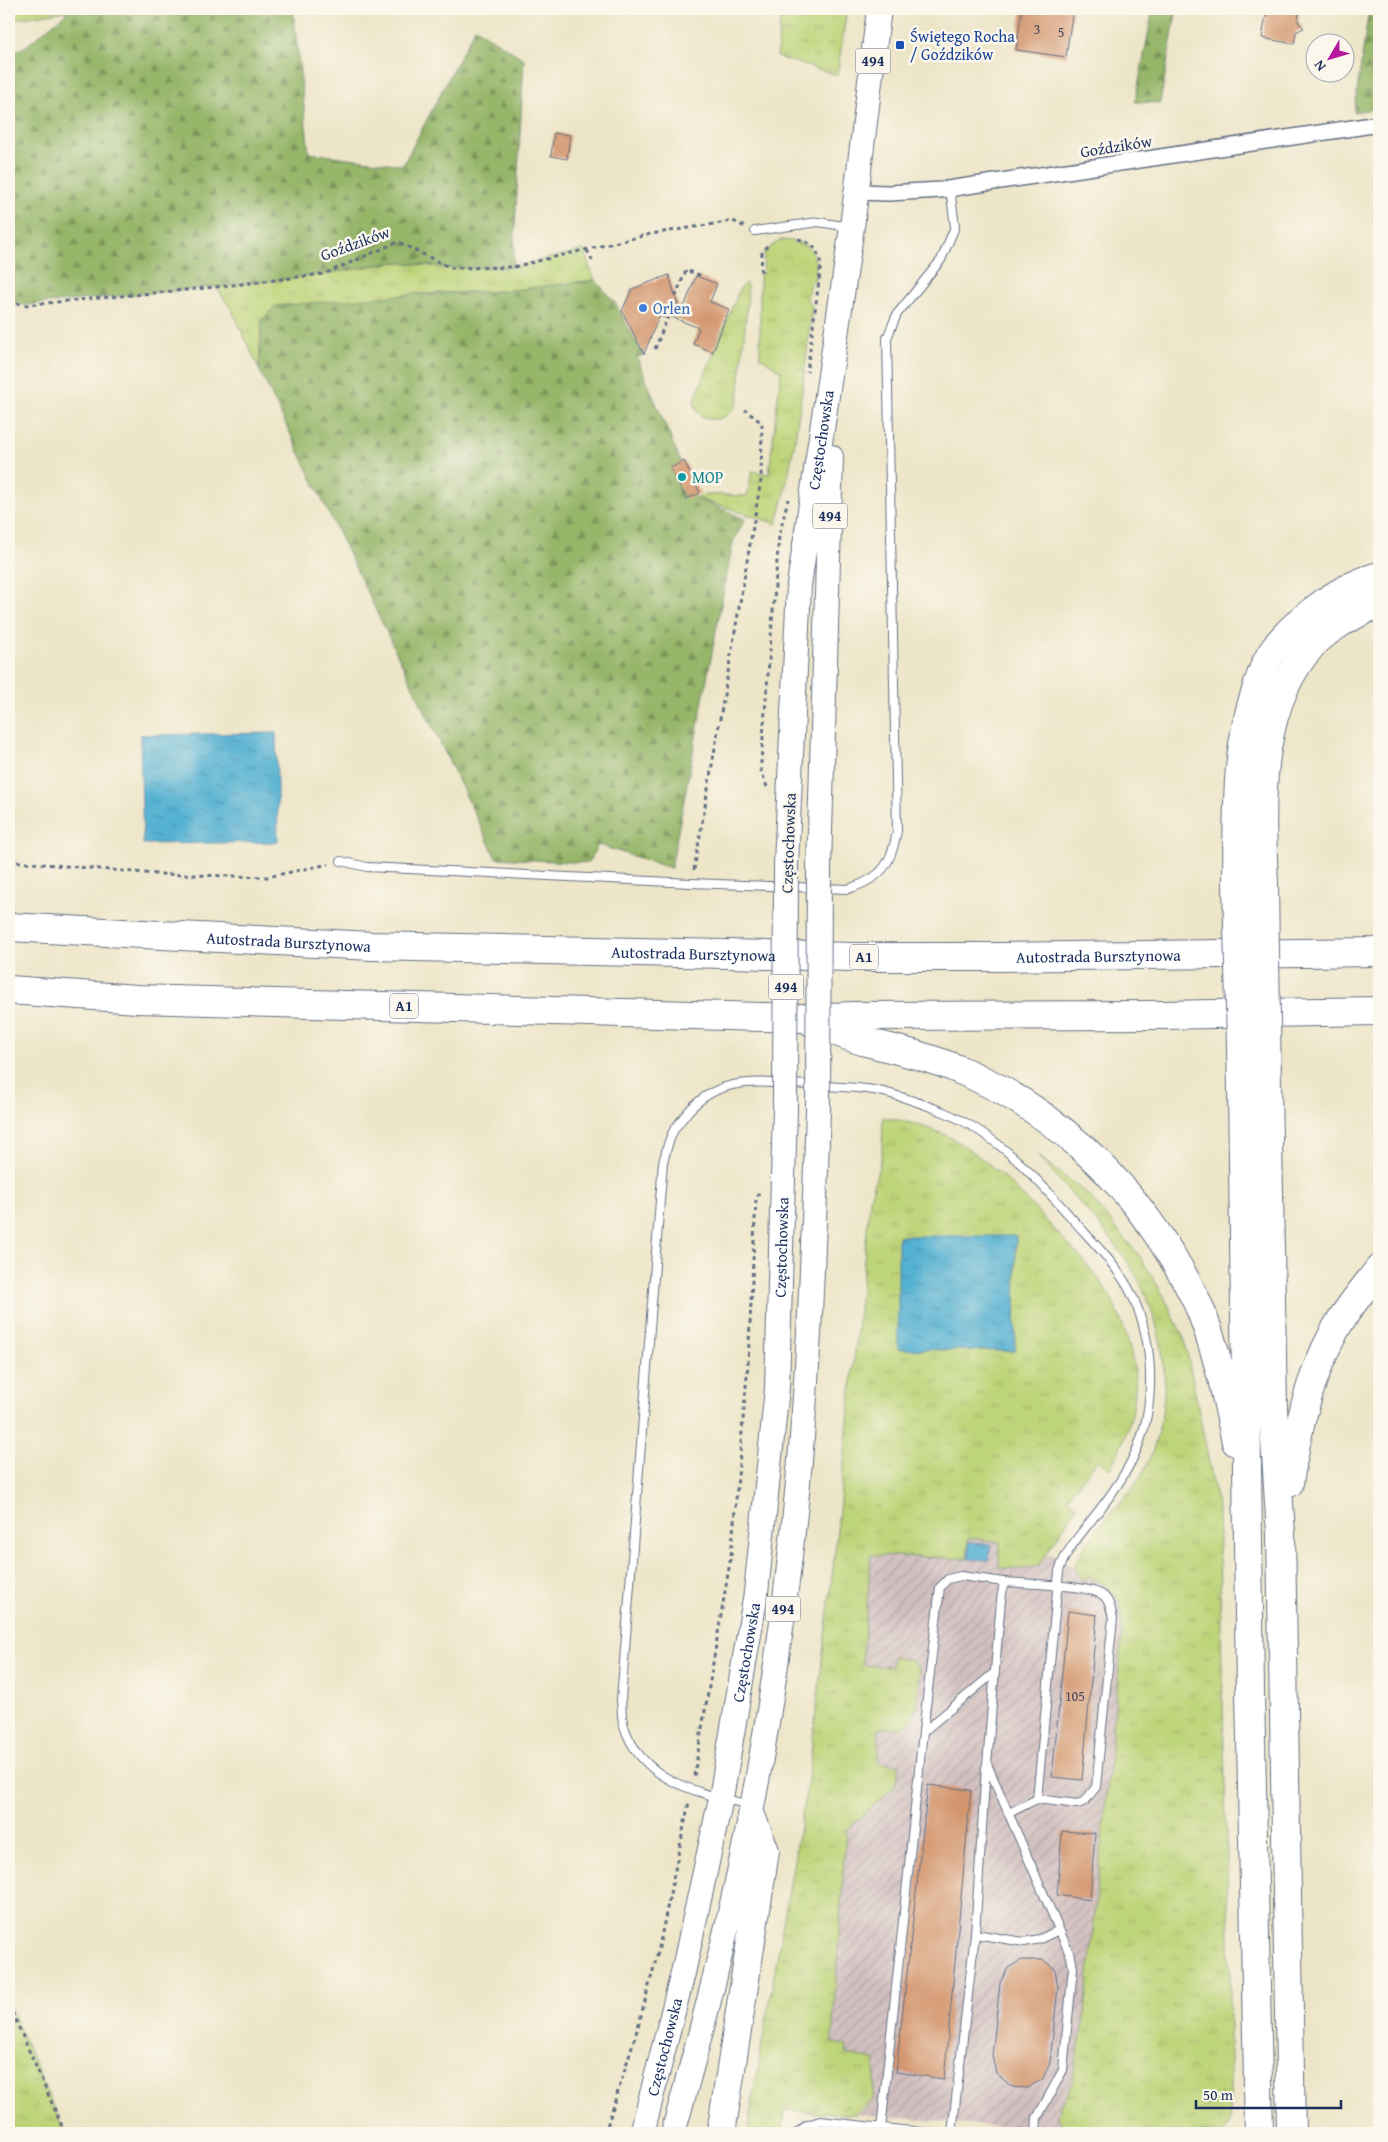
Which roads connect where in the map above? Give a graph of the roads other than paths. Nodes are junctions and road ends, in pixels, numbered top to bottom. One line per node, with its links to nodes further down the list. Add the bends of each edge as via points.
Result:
1 (880, 9): 4 (main road, 494)
2 (1379, 124): 3 (street, Goździków)
3 (950, 188): 4 (street, Goździków); 10 (lane, via 954,227 941,260 897,314 887,338 897,821 894,848 878,875 848,889 366,867)
4 (857, 192): 5 (main road, Częstochowska / 494)
5 (852, 227): 6 (lane, via 818,222); 7 (main road, Częstochowska / 494)
6 (754, 231)
7 (834, 353): 25 (main road, Częstochowska / 494, bridge, via 799,585 786,864 785,1109 776,1388 756,1593); 27 (main road, Częstochowska / 494, bridge, via 819,867 818,1110 810,1327 790,1558)
8 (1379, 576): 16 (highway, bridge, via 1361,581 1331,597 1298,622 1273,652 1259,680 1246,721 1238,771 1237,885)
9 (1379, 603): 16 (highway, bridge, via 1348,618 1305,653 1290,676 1272,725 1265,774 1264,884)
10 (342, 861)
11 (9, 927): 12 (highway, Autostrada Bursztynowa / A1, via 372,946 854,957 1000,958)
12 (1371, 950)
13 (9, 990): 15 (highway, A1, via 137,999)
14 (1379, 1011): 15 (highway, A1)
15 (800, 1018): 18 (highway, via 864,1041 923,1056 997,1087 1069,1134 1127,1192 1155,1228 1202,1313)
16 (1255, 1088): 18 (highway); 19 (highway)
17 (1379, 1269): 19 (highway, via 1334,1331 1314,1378 1295,1443)
18 (1249, 1495): 39 (highway)
19 (1281, 1534): 40 (highway)
20 (1004, 1582): 21 (lane); 22 (lane); 23 (lane, via 961,1576 948,1579 940,1588)
21 (1058, 1585): 25 (lane, via 1061,1563 1128,1470 1141,1441 1148,1410 1147,1341 1140,1313 1116,1267 1010,1153 948,1114 890,1093 853,1088 750,1081 727,1085 707,1095 691,1107 673,1132 663,1162 621,1700 623,1724 630,1741 653,1770 670,1781); 26 (lane); 26 (lane, via 1098,1592 1106,1598 1113,1618 1098,1780 1092,1794 1078,1804)
22 (995, 1672): 23 (lane); 24 (lane)
23 (922, 1732): 31 (lane)
24 (987, 1764): 28 (lane); 30 (lane)
25 (721, 1798): 27 (lane); 32 (main road, Częstochowska / 494, via 683,1973)
26 (1037, 1799): 28 (lane)
27 (752, 1810): 33 (main road, Częstochowska / 494, via 716,1972); 34 (highway, via 765,1851)
28 (1009, 1814): 29 (lane)
29 (1059, 1930): 30 (lane, via 1024,1942); 38 (lane, via 1072,1957 1073,1968 1063,2070 1037,2118)
30 (975, 1934): 37 (lane)
31 (881, 2129): 35 (lane, via 820,2121); 36 (lane)
32 (642, 2133)
33 (674, 2133)
34 (721, 2133)
35 (796, 2133)
36 (928, 2133)
37 (952, 2133)
38 (1036, 2133)
39 (1259, 2133)
40 (1291, 2133)

